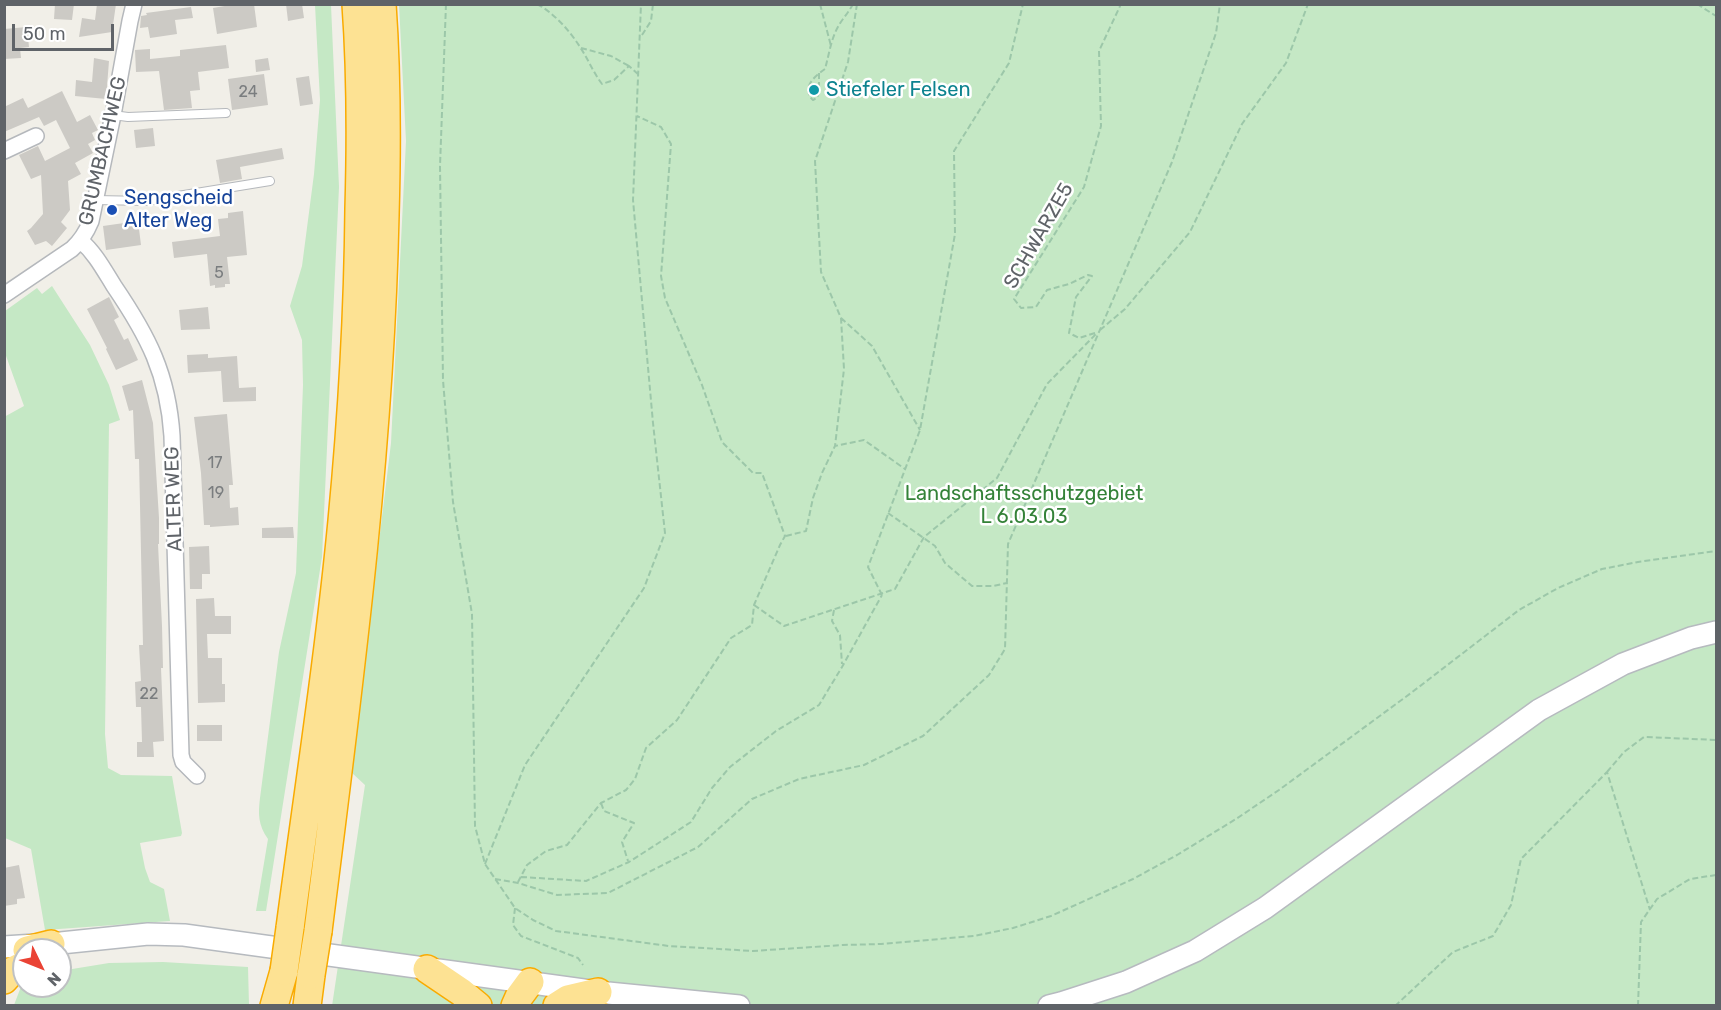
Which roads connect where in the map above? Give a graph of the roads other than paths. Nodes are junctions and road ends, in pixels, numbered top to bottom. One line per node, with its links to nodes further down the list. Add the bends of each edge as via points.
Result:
1 (134, 4): 5 (street, GRUMBACHWEG)
2 (357, 4): 16 (highway, bridge, via 361,147 353,385 342,522)
3 (382, 4): 21 (highway, bridge, via 387,146 378,392 367,527)
4 (226, 113): 5 (lane)
5 (113, 115): 9 (street, GRUMBACHWEG)
6 (36, 136): 7 (street)
7 (4, 151)
8 (270, 181): 9 (lane, via 147,201)
9 (95, 200): 10 (street, GRUMBACHWEG, via 91,221)
10 (81, 241): 11 (street, GRUMBACHWEG); 13 (street, ALTER WEG, via 95,256 147,338 168,400 181,755)
11 (4, 295)
12 (1716, 632): 26 (main road, via 1623,664 1539,710 1264,908 1195,951 1126,982)
13 (196, 776)
14 (72, 945): 15 (main road, via 148,934 184,935)
15 (428, 969): 18 (main road); 22 (highway)
16 (284, 971): 19 (highway); 20 (highway)
17 (598, 992): 18 (main road); 24 (highway); 25 (main road)
18 (532, 994): 23 (highway, via 519,997)
19 (274, 1005)
20 (280, 1005)
21 (307, 1005)
22 (478, 1005)
23 (515, 1005)
24 (557, 1005)
25 (739, 1005)
26 (1049, 1005)

